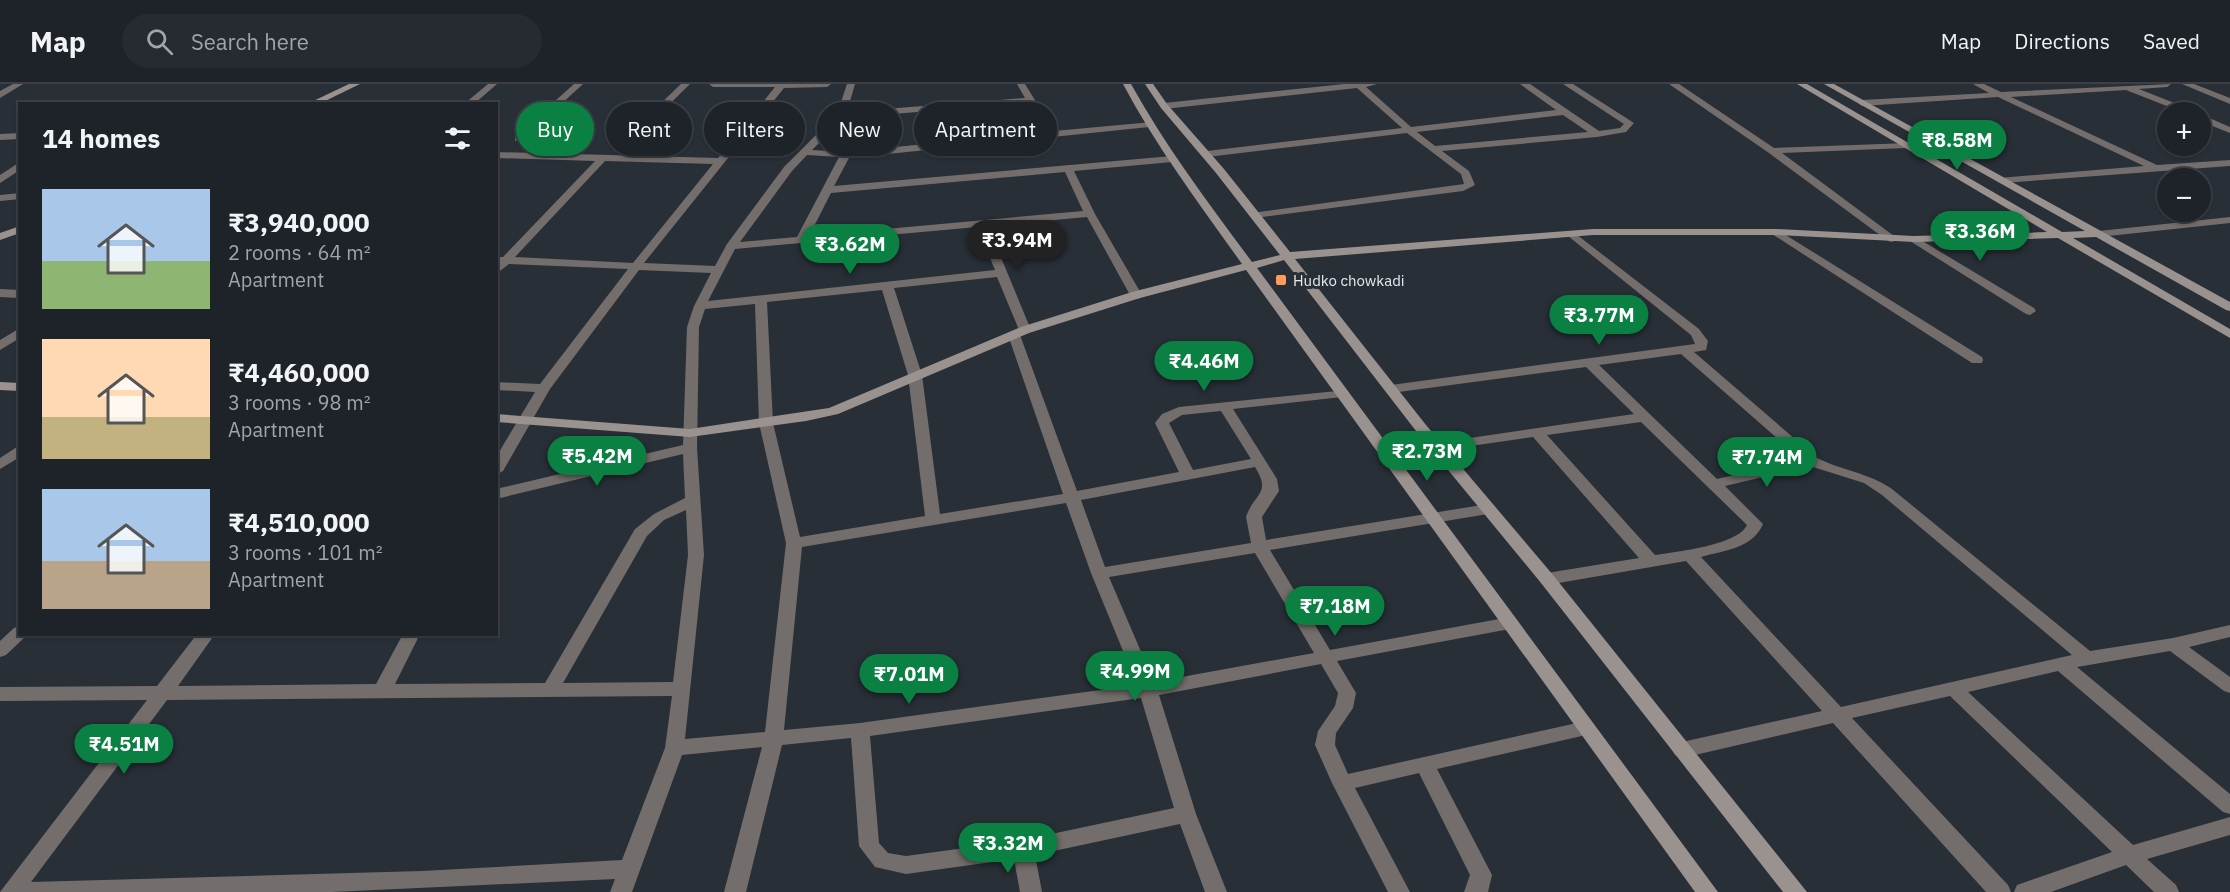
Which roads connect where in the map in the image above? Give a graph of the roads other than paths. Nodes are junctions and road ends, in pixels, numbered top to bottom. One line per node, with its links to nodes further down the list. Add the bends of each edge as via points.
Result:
1 (19, 84): 25 (street)
2 (356, 84): 28 (street)
3 (493, 84): 29 (street)
4 (579, 84): 30 (street)
5 (686, 84): 31 (street)
6 (713, 84): 21 (street)
7 (826, 84): 21 (street)
8 (851, 84): 32 (street)
9 (1021, 84): 26 (street)
10 (1127, 84): 39 (street)
11 (1149, 84): 35 (street)
12 (1373, 84): 22 (street)
13 (1524, 84): 37 (street)
14 (1567, 84): 43 (street, via 1629,123 1623,130)
15 (1673, 84): 49 (street)
16 (1801, 84): 47 (street)
17 (1828, 84): 34 (street)
18 (1977, 84): 24 (street)
19 (2167, 84): 23 (street)
20 (2186, 84): 27 (street)
21 (782, 85): 57 (street)
22 (1359, 85): 35 (street); 41 (street)
23 (2123, 86): 24 (street); 33 (street)
24 (1997, 94): 34 (street); 61 (street)
25 (0, 95)
26 (1031, 100): 36 (street)
27 (2230, 101)
28 (316, 102)
29 (470, 102)
30 (559, 102)
31 (667, 102)
32 (845, 102)
33 (2163, 102)
34 (1862, 103): 63 (street)
35 (1164, 105): 52 (street)
36 (902, 110)
37 (1565, 112): 41 (street); 43 (street)
38 (2211, 122): 40 (street)
39 (1149, 124): 42 (street); 56 (street)
40 (2230, 130)
41 (1410, 131): 48 (street); 52 (street)
42 (1057, 132)
43 (1597, 134): 48 (street)
44 (18, 136): 45 (street)
45 (0, 137)
46 (817, 140): 50 (street)
47 (1906, 145): 49 (street); 76 (street)
48 (1432, 149): 68 (street, via 1465,173 1470,185)
49 (1772, 151): 77 (street)
50 (806, 152): 51 (street); 80 (street, via 788,169)
51 (817, 153)
52 (1207, 154): 68 (street)
53 (501, 156): 55 (street)
54 (845, 156): 64 (street)
55 (602, 159): 57 (street); 82 (street)
56 (1172, 159): 60 (street); 83 (street)
57 (721, 161): 84 (street)
58 (2230, 162): 61 (street)
59 (18, 166): 62 (street)
60 (1068, 168): 64 (street); 67 (street)
61 (2153, 168): 63 (street)
62 (0, 180)
63 (2003, 180): 74 (street)
64 (828, 190): 79 (street)
65 (18, 195): 66 (street)
66 (0, 198)
67 (1090, 214): 70 (street); 90 (street)
68 (1255, 215): 81 (street)
69 (2227, 222): 74 (street)
70 (981, 223): 79 (street); 86 (street)
71 (18, 230): 75 (street)
72 (1776, 232): 73 (street); 77 (street); 100 (street)
73 (1572, 234): 81 (street); 99 (street, via 1695,332 1702,341 1701,347)
74 (2099, 234): 76 (street); 93 (street)
75 (0, 237)
76 (2063, 237): 78 (street); 97 (street)
77 (1892, 239): 78 (street)
78 (1914, 239): 94 (street)
79 (801, 240): 80 (street)
80 (731, 246): 85 (street)
81 (1287, 256): 83 (street); 107 (street)
82 (502, 260): 84 (street)
83 (1248, 265): 90 (street); 108 (street)
84 (636, 266): 85 (street); 106 (street)
85 (719, 270): 92 (street)
86 (1002, 273): 87 (street); 95 (street)
87 (887, 286): 91 (street); 102 (street)
88 (0, 293): 89 (street)
89 (18, 294)
90 (1136, 295): 95 (street)
91 (761, 299): 92 (street); 113 (street)
92 (700, 306): 115 (street, via 693,327)
93 (2230, 307)
94 (2030, 310)
95 (1019, 332): 102 (street); 125 (street)
96 (18, 333): 98 (street)
97 (2230, 334)
98 (0, 346)
99 (1684, 350): 101 (street); 118 (street)
100 (1977, 360)
101 (1589, 363): 107 (street); 110 (street)
102 (915, 375): 113 (street, via 833,411); 129 (street)
103 (0, 386): 105 (street)
104 (498, 386): 106 (street)
105 (18, 387)
106 (544, 388): 112 (street)
107 (1390, 389): 116 (street)
108 (1342, 393): 109 (street); 128 (street)
109 (1224, 405): 119 (street); 122 (street, via 1179,411 1162,423)
110 (1644, 417): 114 (street); 123 (street)
111 (498, 418): 112 (street)
112 (524, 419): 115 (street); 121 (street)
113 (766, 423): 115 (street); 130 (street)
114 (1536, 432): 116 (street); 133 (street)
115 (690, 441): 124 (street); 126 (street)
116 (1437, 447): 127 (street)
117 (18, 451): 120 (street)
118 (1812, 461): 123 (street); 144 (street, via 1869,480 1887,492)
119 (1260, 462): 122 (street); 131 (street, via 1270,479 1271,491 1255,510 1252,522)
120 (0, 465)
121 (498, 467)
122 (1188, 475): 125 (street)
123 (1715, 484): 132 (street, via 1755,524 1742,540)
124 (498, 493)
125 (1072, 497): 129 (street); 134 (street)
126 (693, 500): 147 (street, via 659,517 641,533); 148 (street, via 696,555)
127 (1488, 509): 128 (street); 135 (street)
128 (1434, 518): 131 (street); 136 (street)
129 (933, 520): 130 (street)
130 (794, 543): 157 (street)
131 (1260, 547): 134 (street); 143 (street)
132 (1690, 555): 133 (street); 154 (street)
133 (1651, 561): 135 (street)
134 (1100, 573): 149 (street)
135 (1547, 579): 159 (street)
136 (1510, 623): 143 (street); 155 (street)
137 (2230, 631): 141 (street)
138 (18, 634): 142 (street)
139 (205, 636): 151 (street)
140 (411, 636): 152 (street)
141 (2173, 644): 144 (street); 146 (street)
142 (0, 651)
143 (1326, 657): 149 (street); 161 (street, via 1347,693 1344,708 1327,731 1325,745)
144 (2087, 658): 145 (street)
145 (2062, 664): 150 (street); 162 (street)
146 (2230, 686)
147 (550, 690): 148 (street); 152 (street)
148 (680, 690): 158 (street)
149 (1148, 690): 156 (street); 163 (street)
150 (1955, 690): 154 (street); 166 (street)
151 (164, 691): 152 (street); 153 (street); 169 (street)
152 (382, 691)
153 (0, 693)
154 (1837, 716): 159 (street); 179 (street)
155 (1586, 728): 160 (street); 177 (street)
156 (860, 730): 157 (street); 165 (street, via 869,846 882,861 906,865)
157 (774, 738): 158 (street); 172 (street)
158 (675, 748): 167 (street)
159 (1683, 750): 178 (street)
160 (1424, 763): 161 (street); 176 (street, via 1481,875)
161 (1342, 783): 175 (street)
162 (2230, 806)
163 (1186, 814): 165 (street); 174 (street)
164 (2230, 826): 166 (street)
165 (1023, 849): 173 (street)
166 (2129, 855): 180 (street); 181 (street)
167 (630, 869): 168 (street); 171 (street)
168 (420, 886): 170 (street)
169 (11, 892)
170 (24, 892)
171 (621, 892)
172 (735, 892)
173 (1031, 892)
174 (1216, 892)
175 (1399, 892)
176 (1475, 892)
177 (1707, 892)
178 (1796, 892)
179 (2000, 892)
180 (2025, 892)
181 (2168, 892)

